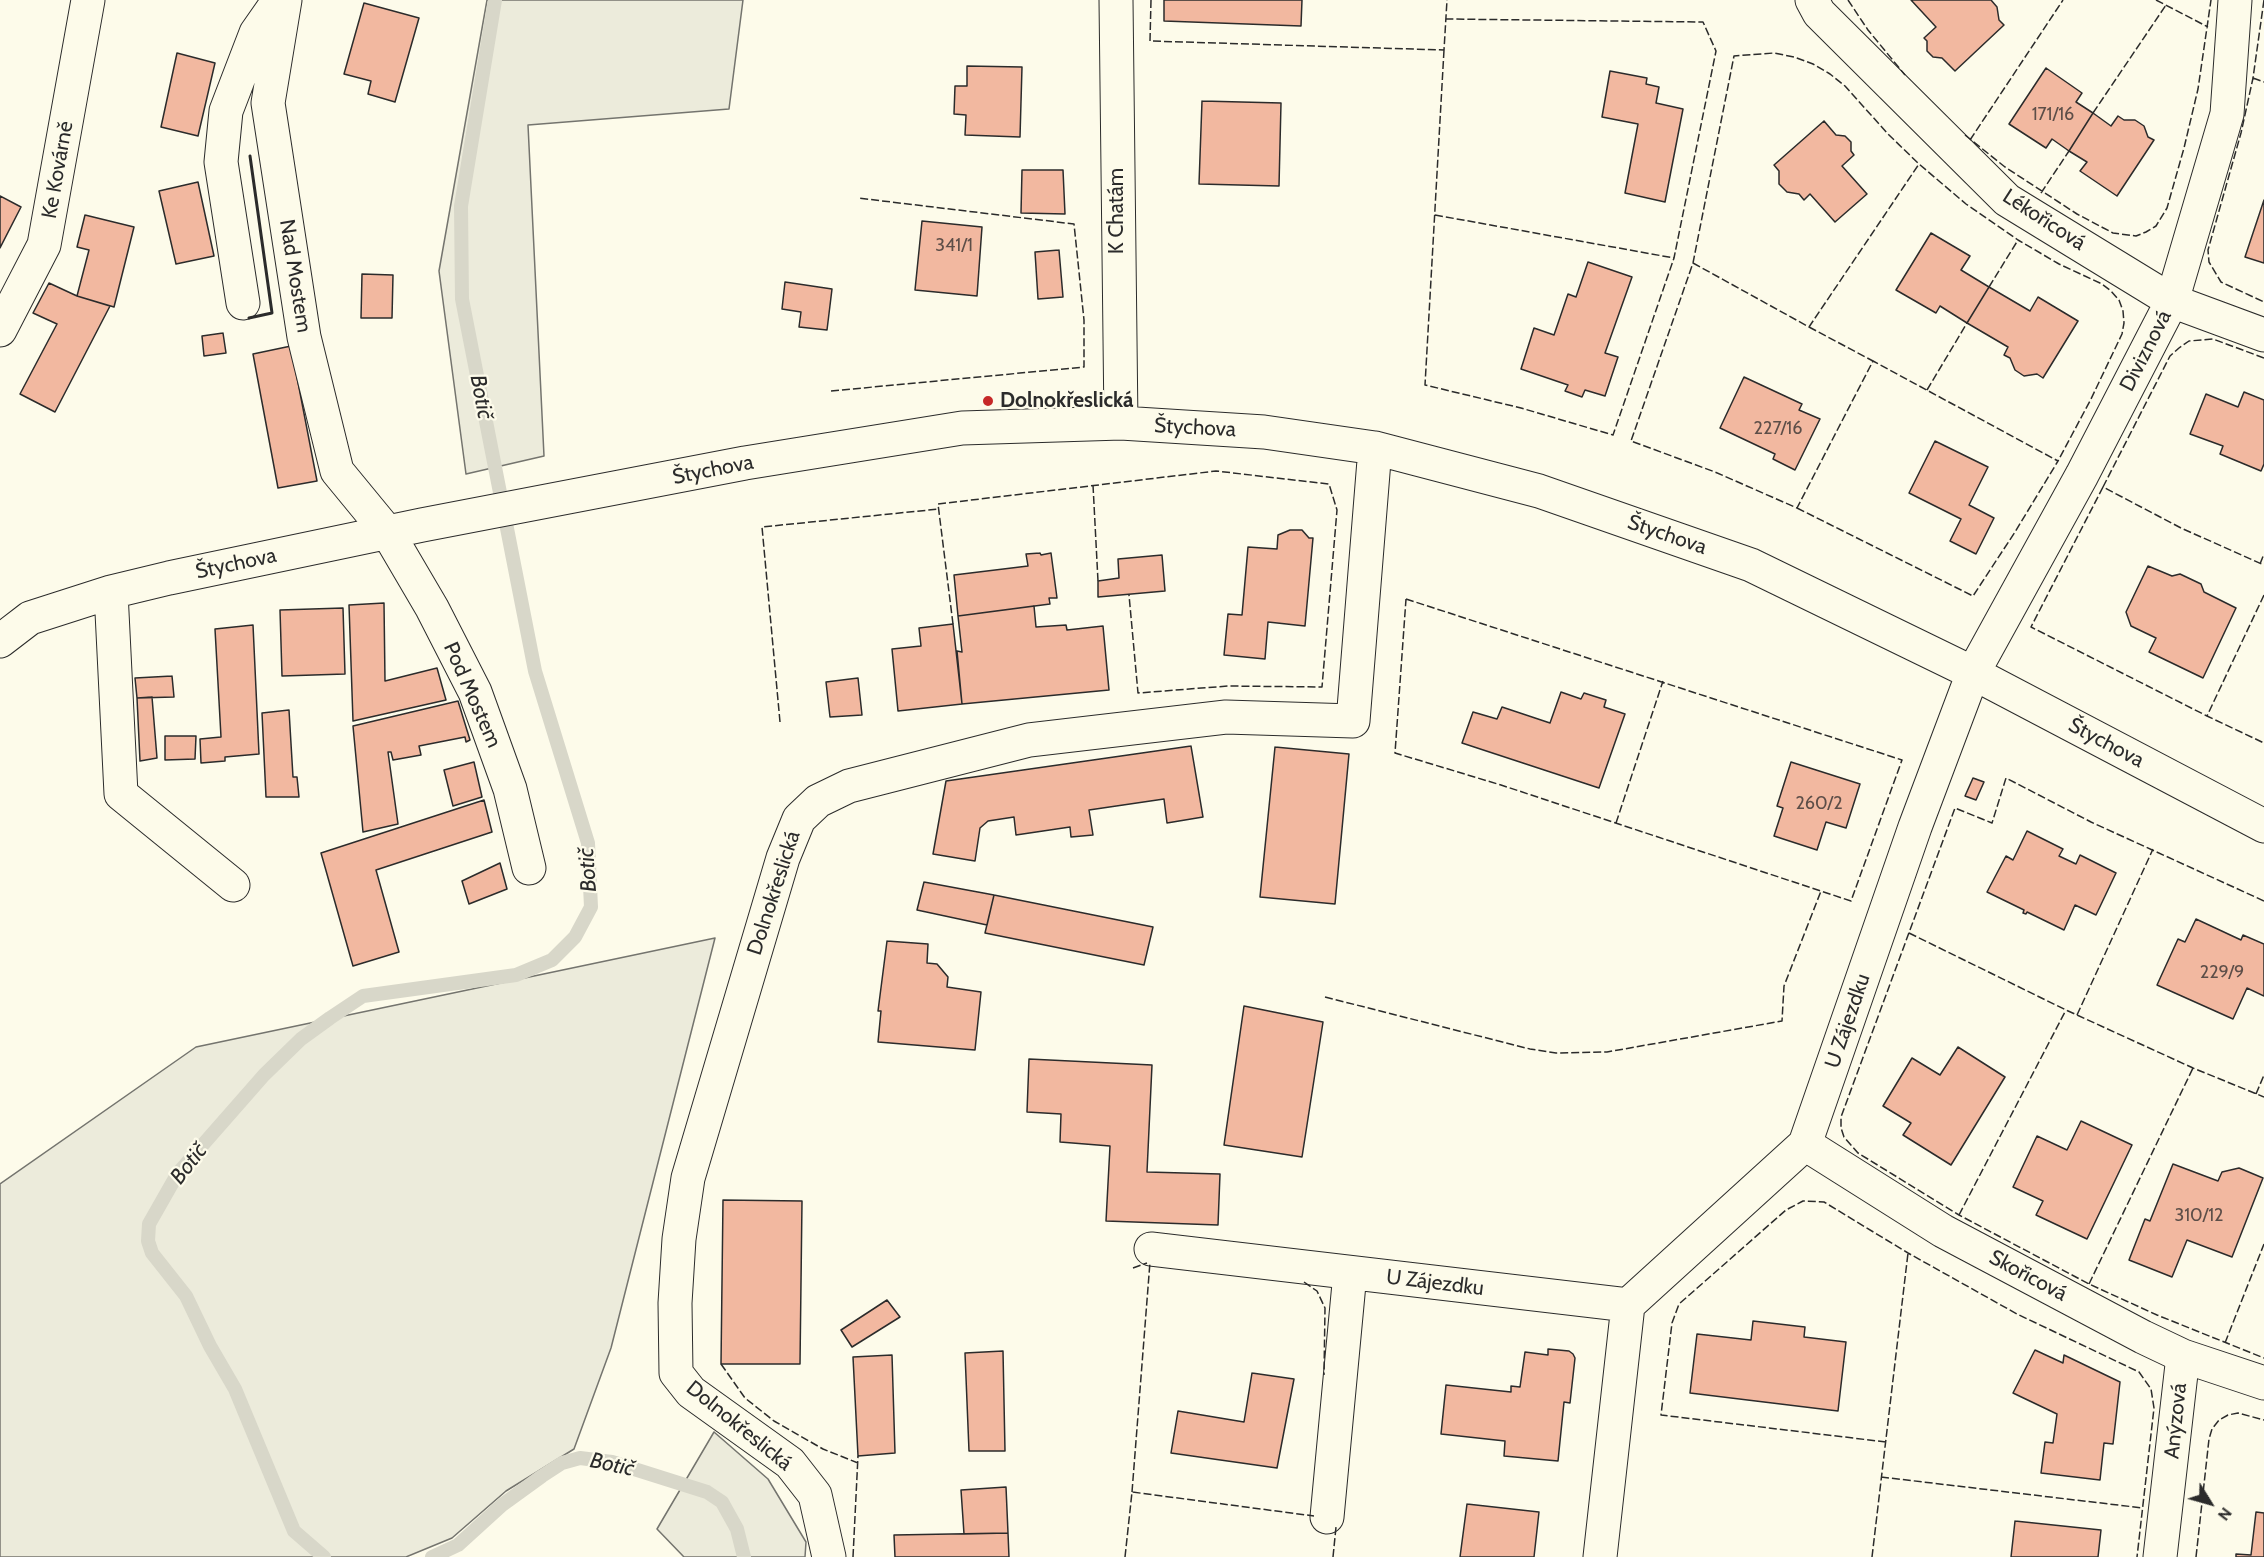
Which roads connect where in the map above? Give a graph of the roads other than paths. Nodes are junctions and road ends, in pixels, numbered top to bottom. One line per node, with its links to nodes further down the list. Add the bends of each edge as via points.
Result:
1 (88, 0): 9 (street, Ke Kovárně, via 44,245)
2 (279, 0): 8 (street, via 256,33 226,111 221,162)
3 (285, 0): 13 (street, Nad Mostem, via 268,103 304,337 337,471)
4 (1116, 0): 11 (street, K Chatám)
5 (1812, 0): 7 (street, Lékořicová, via 1819,13 2007,200)
6 (2235, 0): 7 (street, Diviznová, via 2227,114)
7 (2172, 301): 10 (street, Lékořicová); 16 (street, Diviznová)
8 (243, 303)
9 (0, 330)
10 (2264, 335)
11 (1121, 423): 12 (street, Štychova, via 1263,432); 13 (street, Štychova, via 962,428 745,463)
12 (1375, 448): 16 (street, Štychova, via 1539,490 1751,565); 27 (street, Dolnokřeslická, via 1353,721 1226,717 1029,740 849,786 818,801 799,819 783,858 688,1178 679,1239 676,1373 691,1392 790,1463 816,1495)
13 (388, 532): 14 (street, Štychova); 18 (street, Pod Mostem, via 475,692 510,789)
14 (111, 592): 15 (street, Štychova, via 30,618); 19 (street, via 121,794)
15 (0, 641)
16 (1973, 673): 17 (street, Štychova); 20 (street, U Zájezdku)
17 (2264, 826)
18 (530, 868)
19 (233, 885)
20 (1805, 1144): 23 (street, U Zájezdku); 24 (street, Skořicová, via 1943,1231)
21 (1152, 1249): 22 (street, U Zájezdku)
22 (1350, 1273): 23 (street, U Zájezdku); 26 (street)
23 (1628, 1305): 28 (street)
24 (2183, 1356): 25 (street, Skořicová); 29 (street, Anýzová)
25 (2264, 1383)
26 (1327, 1517)
27 (829, 1557)
28 (1600, 1557)
29 (2160, 1557)

